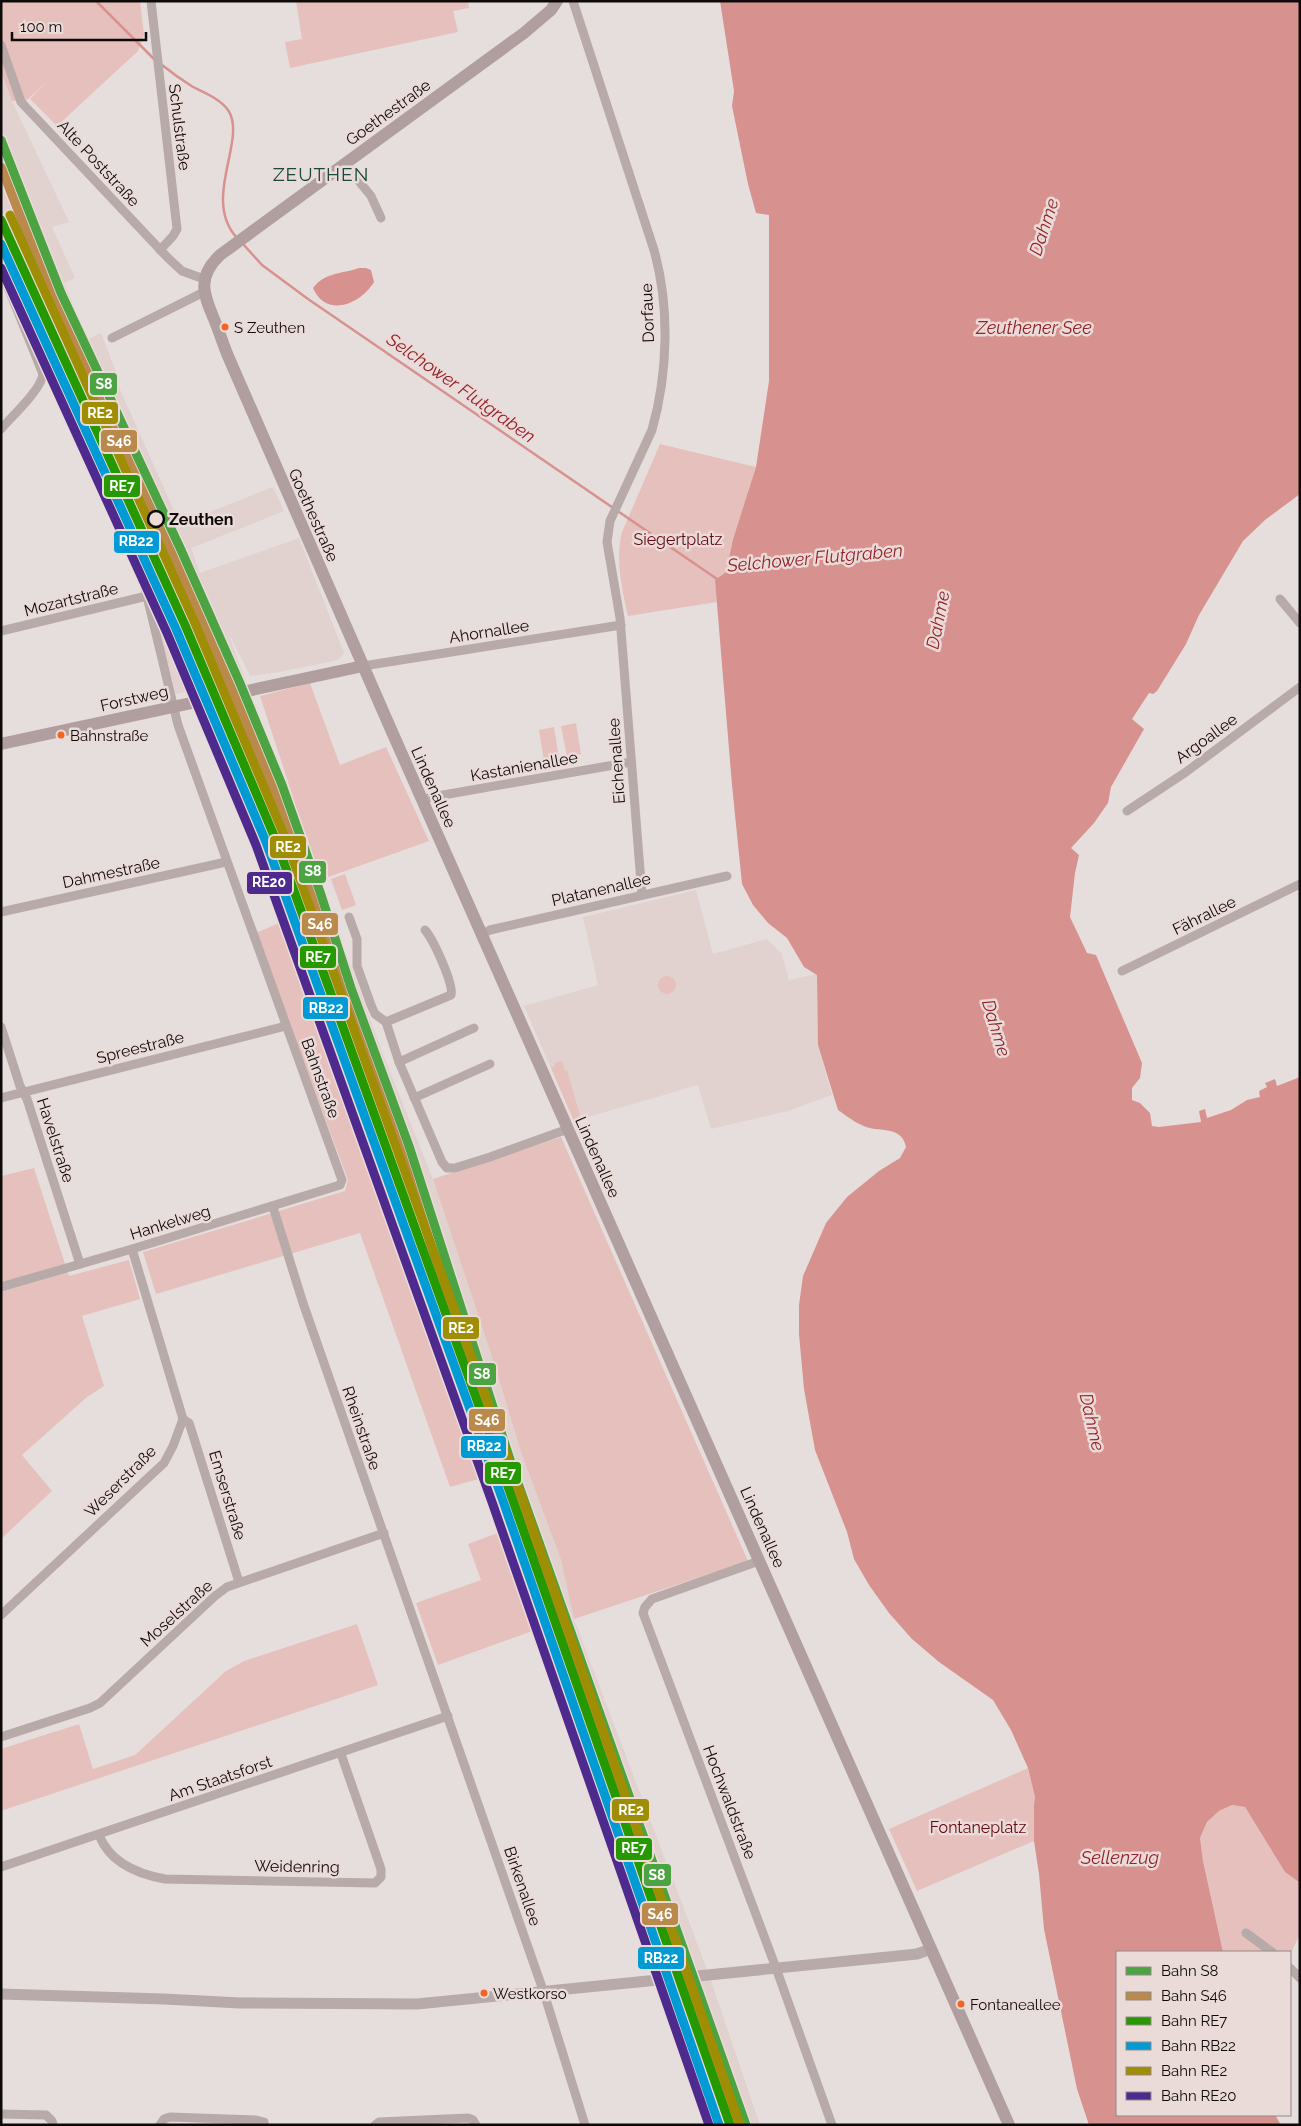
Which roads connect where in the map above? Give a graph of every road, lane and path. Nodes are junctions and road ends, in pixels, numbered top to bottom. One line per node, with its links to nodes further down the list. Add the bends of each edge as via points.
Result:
1 (151, 1): 7 (street, Schulstraße, via 177,229)
2 (557, 1): 5 (main road, Goethestraße, via 524,33)
3 (573, 1): 17 (street, Dorfaue, via 662,278 664,301 663,356 656,416 610,521 607,542)
4 (1, 45): 7 (street, Alte Poststraße, via 21,102)
5 (344, 163): 6 (street, via 371,196); 9 (main road, Goethestraße, via 214,260)
6 (381, 218)
7 (160, 250): 9 (street, Alte Poststraße, via 182,271)
8 (1, 270): 13 (street, via 43,374 35,390)
9 (204, 278): 10 (main road, Goethestraße)
10 (204, 292): 11 (street); 19 (main road, Goethestraße, via 228,356)
11 (112, 338)
12 (76, 422): 14 (street, Bahnstraße, via 134,546)
13 (1, 429)
14 (147, 596): 18 (street, Mozartstraße); 21 (street, Bahnstraße)
15 (1280, 599): 16 (street)
16 (1300, 623)
17 (621, 625): 19 (street, Ahornallee); 23 (street, Eichenallee)
18 (1, 631)
19 (363, 666): 21 (main road, Forstweg); 24 (main road, Lindenallee)
20 (1300, 687): 25 (street, Argoallee, via 1186,772)
21 (174, 706): 22 (main road, Forstweg); 26 (street, Bahnstraße)
22 (1, 744)
23 (632, 762): 24 (street, Kastanienallee); 29 (street, Eichenallee)
24 (422, 800): 33 (main road, Lindenallee)
25 (1127, 811)
26 (226, 862): 30 (street, Dahmestraße); 36 (street, Bahnstraße)
27 (727, 876): 29 (street, Platanenallee)
28 (1300, 884): 34 (street, Fährallee)
29 (642, 895): 33 (street, Platanenallee)
30 (1, 912)
31 (349, 917): 35 (street, via 357,940 357,966 375,1014)
32 (425, 930): 35 (street, via 453,989 451,995)
33 (482, 934): 44 (main road, Lindenallee)
34 (1122, 971)
35 (386, 1022): 39 (street)
36 (286, 1026): 41 (street, Spreestraße); 45 (street, Bahnstraße)
37 (1, 1027): 41 (street, Havelstraße)
38 (474, 1028): 39 (street)
39 (399, 1062): 43 (street)
40 (490, 1064): 43 (street)
41 (24, 1092): 42 (street, Spreestraße); 48 (street, Havelstraße)
42 (1, 1098)
43 (414, 1098): 44 (street, via 447,1168 490,1157)
44 (568, 1129): 52 (main road, Lindenallee)
45 (342, 1180): 46 (street, Hankelweg, via 340,1185)
46 (273, 1207): 47 (street, Hankelweg); 51 (street, Rheinstraße)
47 (132, 1249): 48 (street, Hankelweg); 50 (street)
48 (80, 1264): 49 (street, Hankelweg)
49 (1, 1287)
50 (183, 1419): 53 (street, Emserstraße, via 191,1428); 54 (street, Weserstraße, via 164,1463)
51 (384, 1533): 53 (street, Moselstraße); 55 (street, Rheinstraße)
52 (759, 1561): 62 (main road, Lindenallee); 64 (street, Hochwaldstraße, via 652,1599 644,1613)
53 (239, 1582): 57 (street, Moselstraße, via 215,1596 100,1703)
54 (1, 1615)
55 (428, 1658): 56 (street, Birkenallee)
56 (448, 1716): 58 (street, Am Staatsforst); 67 (street, Birkenallee)
57 (1, 1737)
58 (341, 1754): 59 (street, Am Staatsforst); 59 (street, Weidenring, via 382,1869 381,1877 374,1883 146,1876 116,1859 102,1844)
59 (99, 1835): 60 (street, Am Staatsforst)
60 (1, 1867)
61 (1246, 1933): 63 (street)
62 (931, 1949): 64 (street, via 917,1954); 77 (main road)
63 (1271, 1951)
64 (776, 1968): 67 (street); 76 (street, Hochwaldstraße)
65 (1291, 1969): 66 (street)
66 (1300, 1978)
67 (544, 1992): 68 (street, via 403,2004 240,2003); 75 (street, Birkenallee)
68 (1, 1994)
69 (1, 2114): 70 (street, via 46,2115)
70 (53, 2125)
71 (160, 2125): 72 (street, via 170,2117 256,2120 264,2122)
72 (264, 2125)
73 (375, 2125): 74 (street, via 379,2122 468,2118)
74 (476, 2125)
75 (586, 2125)
76 (832, 2125)
77 (1009, 2125)

